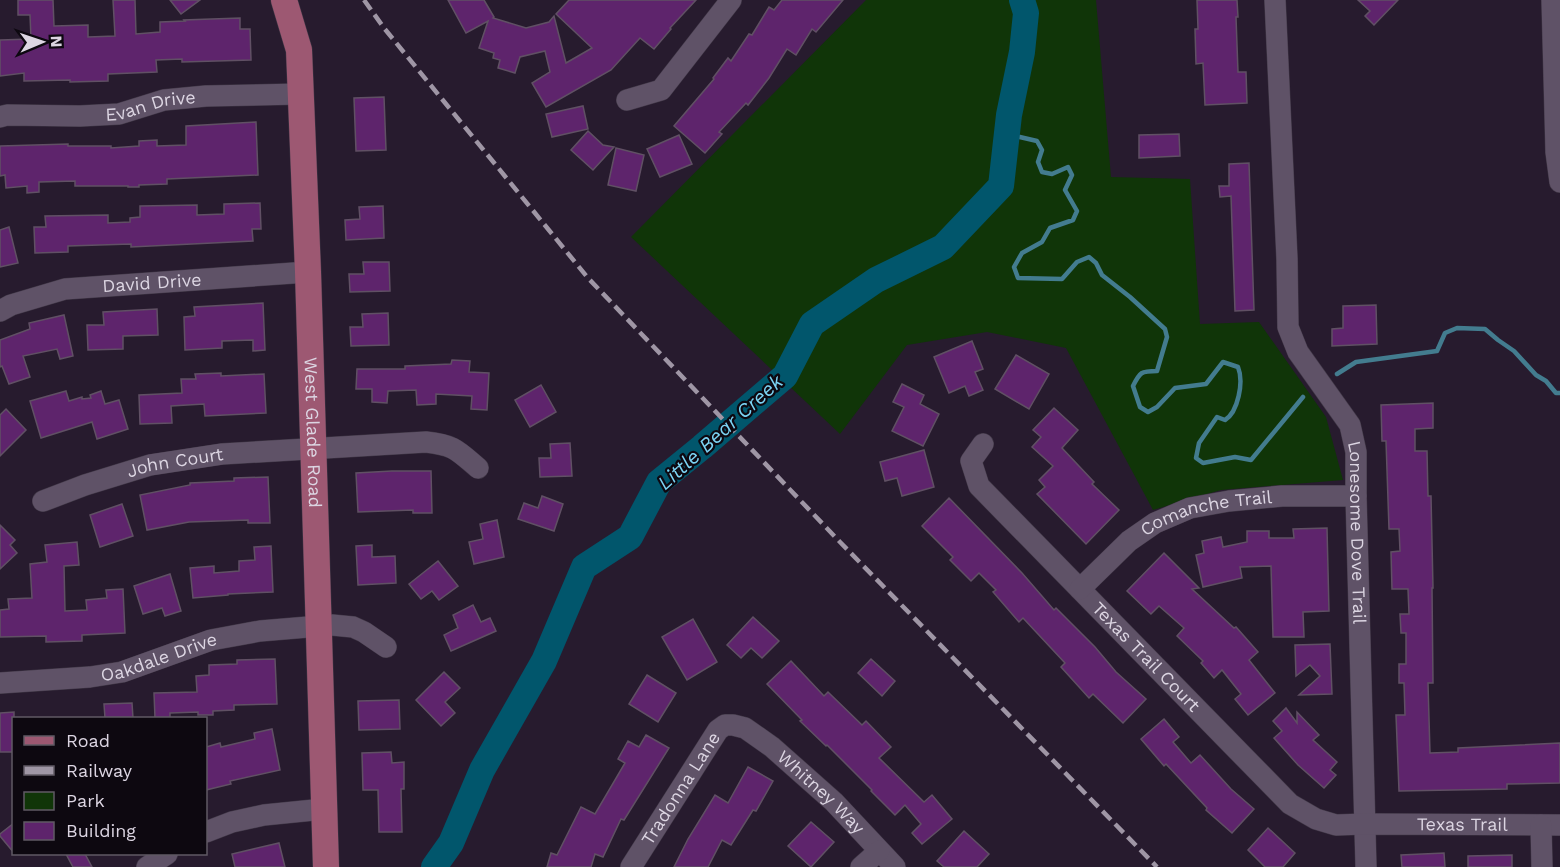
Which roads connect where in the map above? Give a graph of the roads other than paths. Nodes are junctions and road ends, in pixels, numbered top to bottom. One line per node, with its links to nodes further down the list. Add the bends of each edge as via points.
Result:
1 (284, 0): 5 (main road, West Glade Road, via 299,50)
2 (731, 0): 6 (street, via 661,90)
3 (1275, 0): 14 (street, Lonesome Dove Trail, via 1288,327 1298,352 1350,425 1356,452)
4 (1551, 0): 8 (street)
5 (300, 94): 7 (street, Evan Drive, via 164,100 119,114); 9 (main road, West Glade Road)
6 (627, 100)
7 (0, 117)
8 (1560, 182)
9 (308, 272): 10 (street, David Drive, via 65,289); 12 (main road, West Glade Road)
10 (0, 311)
11 (983, 444): 16 (street, Texas Trail Court, via 971,461 979,486)
12 (313, 449): 13 (street, John Court, via 444,444); 15 (street, John Court, via 222,454 150,465); 17 (main road, West Glade Road)
13 (478, 468)
14 (1356, 496): 16 (street, Comanche Trail, via 1282,496 1190,508 1155,523 1129,541); 22 (street, Lonesome Dove Trail)
15 (43, 501)
16 (1080, 589): 22 (street, Texas Trail Court, via 1290,804 1336,825)
17 (318, 627): 18 (street, Oakdale Drive, via 353,627); 19 (street, Oakdale Drive, via 260,631 211,640 122,672); 21 (main road, West Glade Road)
18 (386, 647)
19 (0, 683)
20 (741, 727): 25 (street, Whitney Way, via 772,747 834,802); 29 (street, Tradonna Lane, via 725,725 718,730)
21 (324, 809): 24 (street, via 264,815); 28 (main road, West Glade Road)
22 (1365, 824): 23 (street, Texas Trail); 32 (street, Lonesome Dove Trail)
23 (1551, 825): 33 (street)
24 (207, 832)
25 (879, 851): 30 (street); 31 (street, Whitney Way)
26 (165, 855): 27 (street)
27 (147, 867)
28 (326, 867)
29 (631, 867)
30 (861, 867)
31 (895, 867)
32 (1366, 867)
33 (1542, 867)

